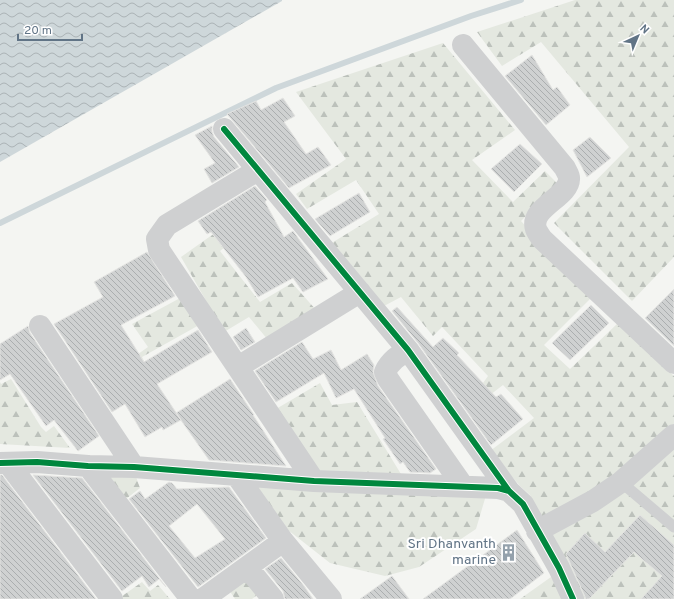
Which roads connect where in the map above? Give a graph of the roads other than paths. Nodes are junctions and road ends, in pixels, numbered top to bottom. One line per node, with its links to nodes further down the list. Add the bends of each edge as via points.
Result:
1 (463, 45): 7 (street, via 565,168 570,179 567,187 536,220 536,228 542,239)
2 (224, 128): 3 (street)
3 (258, 170): 4 (street); 8 (street, via 167,225 157,239 159,250)
4 (360, 292): 6 (street); 8 (street)
5 (40, 326): 12 (street)
6 (408, 350): 16 (street, via 392,360 385,372); 17 (street)
7 (674, 363)
8 (238, 367): 14 (street)
9 (674, 435): 15 (street)
10 (4, 463): 11 (street, via 37,462); 22 (street)
11 (88, 466): 12 (street); 23 (street)
12 (134, 467): 13 (street)
13 (237, 476): 14 (street); 20 (street)
14 (314, 481): 16 (street)
15 (622, 482): 18 (lane); 19 (street)
16 (463, 486): 17 (street)
17 (509, 490): 19 (street, via 523,504)
18 (674, 527)
19 (538, 531): 27 (street)
20 (283, 541): 21 (street); 26 (street)
21 (247, 566): 24 (street); 25 (street)
22 (112, 599)
23 (190, 599)
24 (203, 599)
25 (274, 599)
26 (331, 599)
27 (573, 599)

